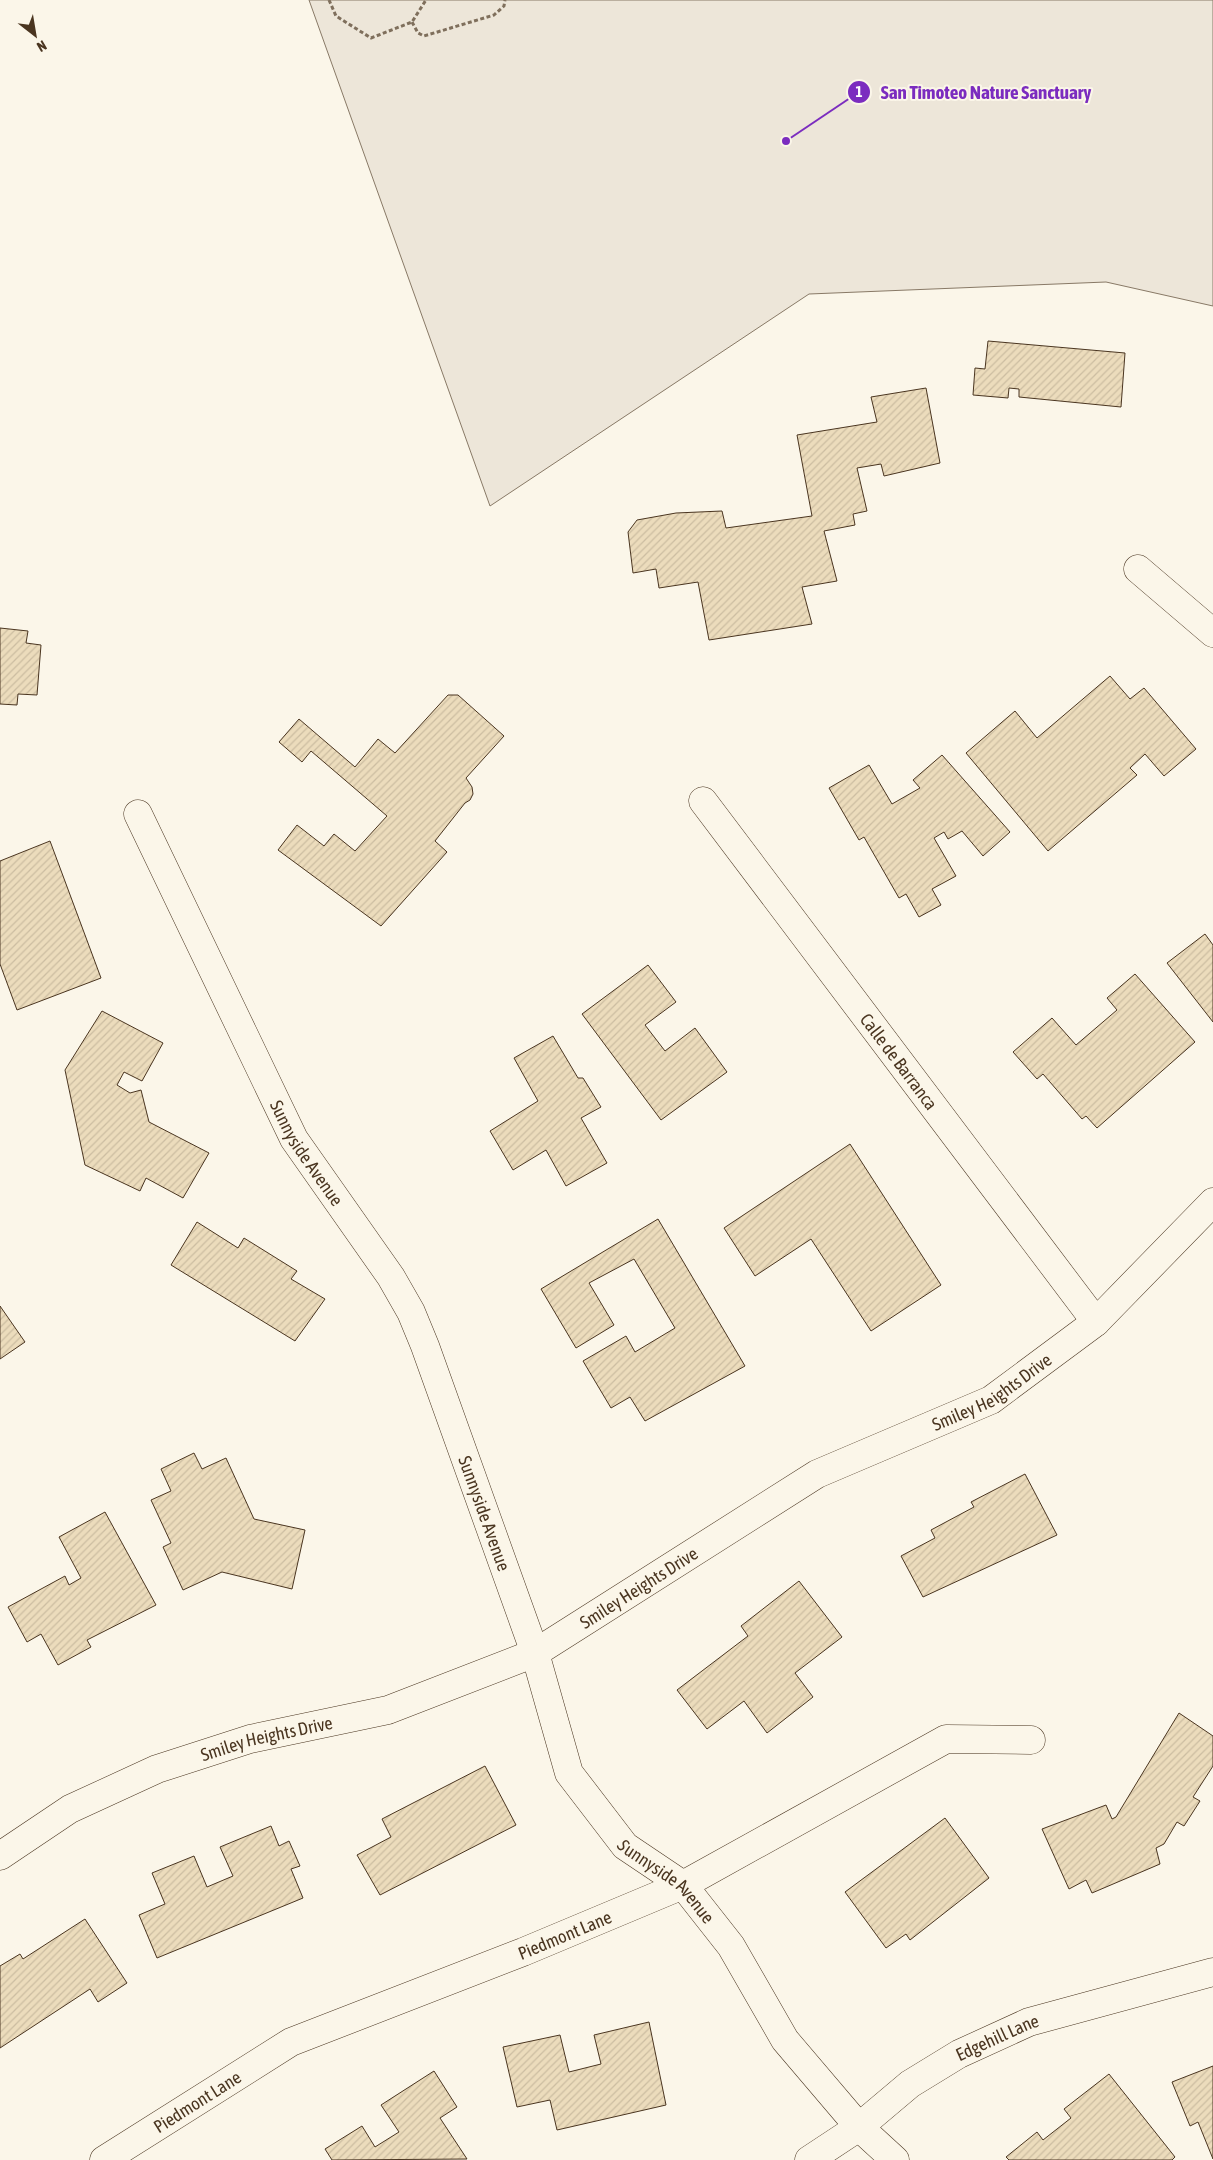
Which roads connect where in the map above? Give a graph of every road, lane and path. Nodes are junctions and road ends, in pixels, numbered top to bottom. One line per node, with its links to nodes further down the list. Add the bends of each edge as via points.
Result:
1 (330, 0): 4 (path, via 336,16 371,38)
2 (426, 0): 4 (path)
3 (505, 0): 4 (path, via 504,6 494,15 424,36 418,34)
4 (412, 22)
5 (1138, 569): 6 (street)
6 (1213, 633)
7 (703, 800): 10 (street, Calle de Barranca)
8 (138, 814): 11 (street, Sunnyside Avenue, via 294,1140 391,1276 411,1312)
9 (1213, 1202): 10 (street, Smiley Heights Drive)
10 (1096, 1322): 11 (street, Smiley Heights Drive, via 990,1400 817,1474)
11 (535, 1653): 13 (street, Smiley Heights Drive, via 388,1710 250,1739 157,1769 62,1814); 14 (street, Sunnyside Avenue, via 569,1773 625,1846)
12 (1031, 1740): 14 (street, Piedmont Lane, via 946,1739)
13 (0, 1856)
14 (683, 1886): 16 (street, Sunnyside Avenue, via 731,1946 785,2040); 17 (street, Piedmont Lane, via 291,2042)
15 (1213, 1972): 16 (street, Edgehill Lane, via 1029,2022 960,2054 910,2084)
16 (860, 2127): 18 (street, Edgehill Lane); 19 (street, Sunnyside Avenue)
17 (104, 2160)
18 (809, 2160)
19 (895, 2160)

